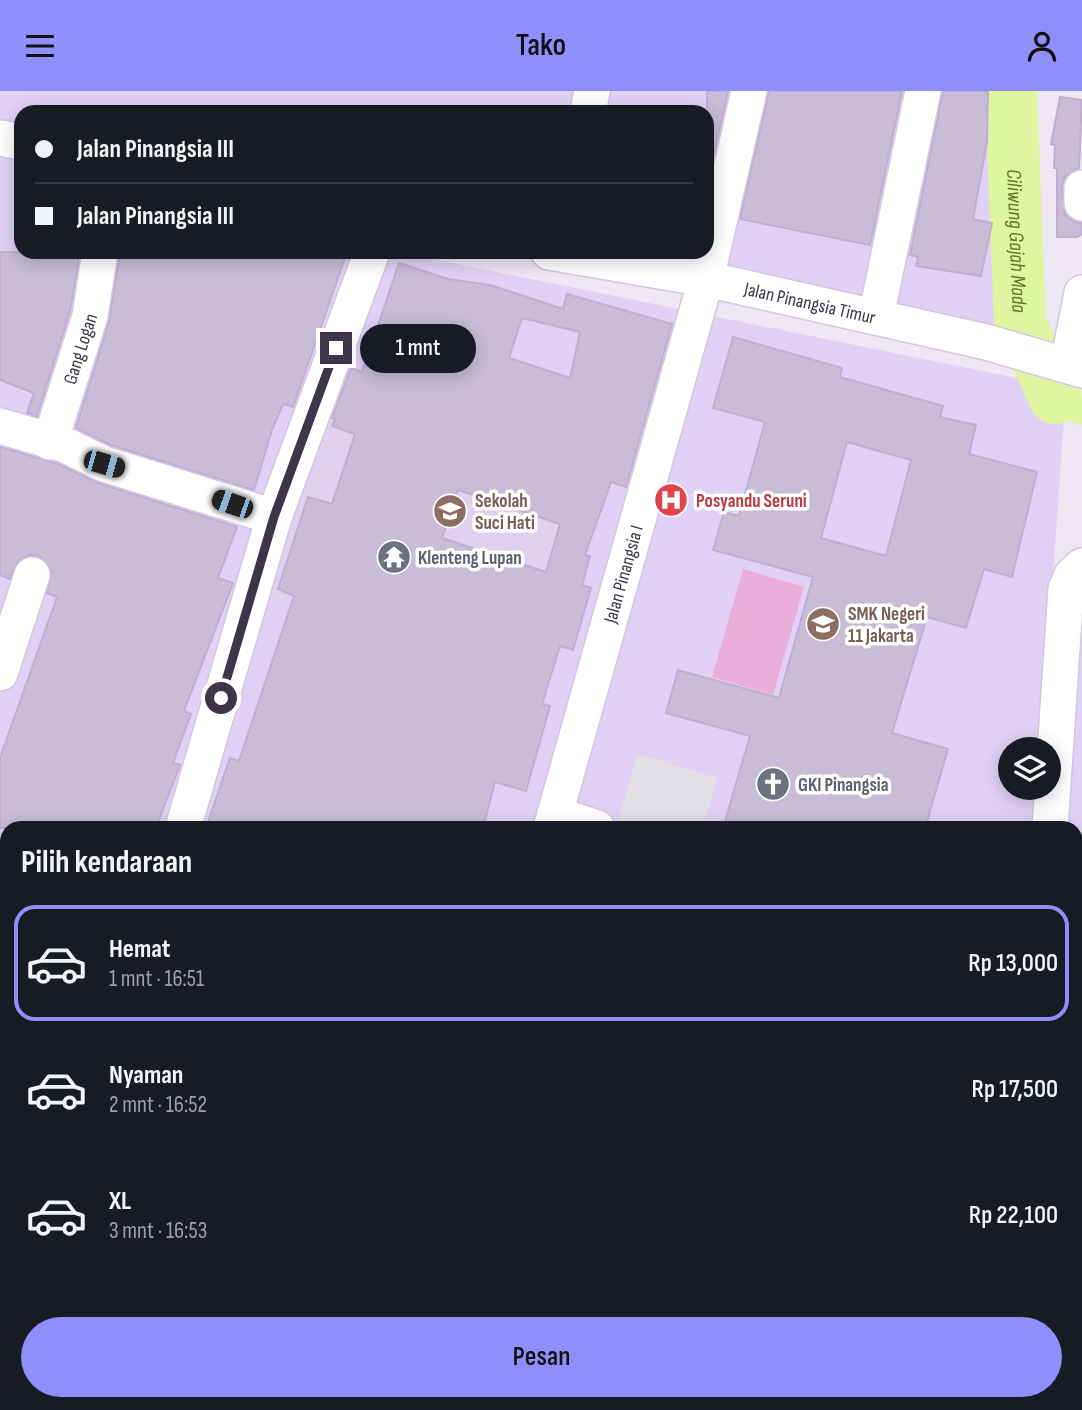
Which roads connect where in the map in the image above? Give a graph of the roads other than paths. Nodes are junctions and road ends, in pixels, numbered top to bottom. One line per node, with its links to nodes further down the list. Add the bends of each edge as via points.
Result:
1 (749, 91): 5 (street, Jalan Pinangsia I)
2 (923, 91): 12 (street)
3 (1082, 188): 4 (street)
4 (1082, 203)
5 (714, 244)
6 (99, 259): 15 (street, Gang Logan, via 90,317)
7 (369, 259): 16 (street)
8 (589, 259): 10 (street, Jalan Pinangsia Timur)
9 (711, 259): 10 (street, Jalan Pinangsia I)
10 (706, 279): 12 (street, Jalan Pinangsia Timur); 22 (street, Jalan Pinangsia I)
11 (1082, 293): 13 (street)
12 (876, 317): 13 (street, Jalan Pinangsia Timur)
13 (1064, 364)
14 (0, 426): 15 (street)
15 (50, 442): 16 (street, via 104,464)
16 (274, 517): 21 (street)
17 (1082, 566): 20 (street, via 1066,589)
18 (32, 575): 19 (street)
19 (0, 673)
20 (1069, 705): 23 (street)
21 (185, 821)
22 (553, 821)
23 (1051, 821)

